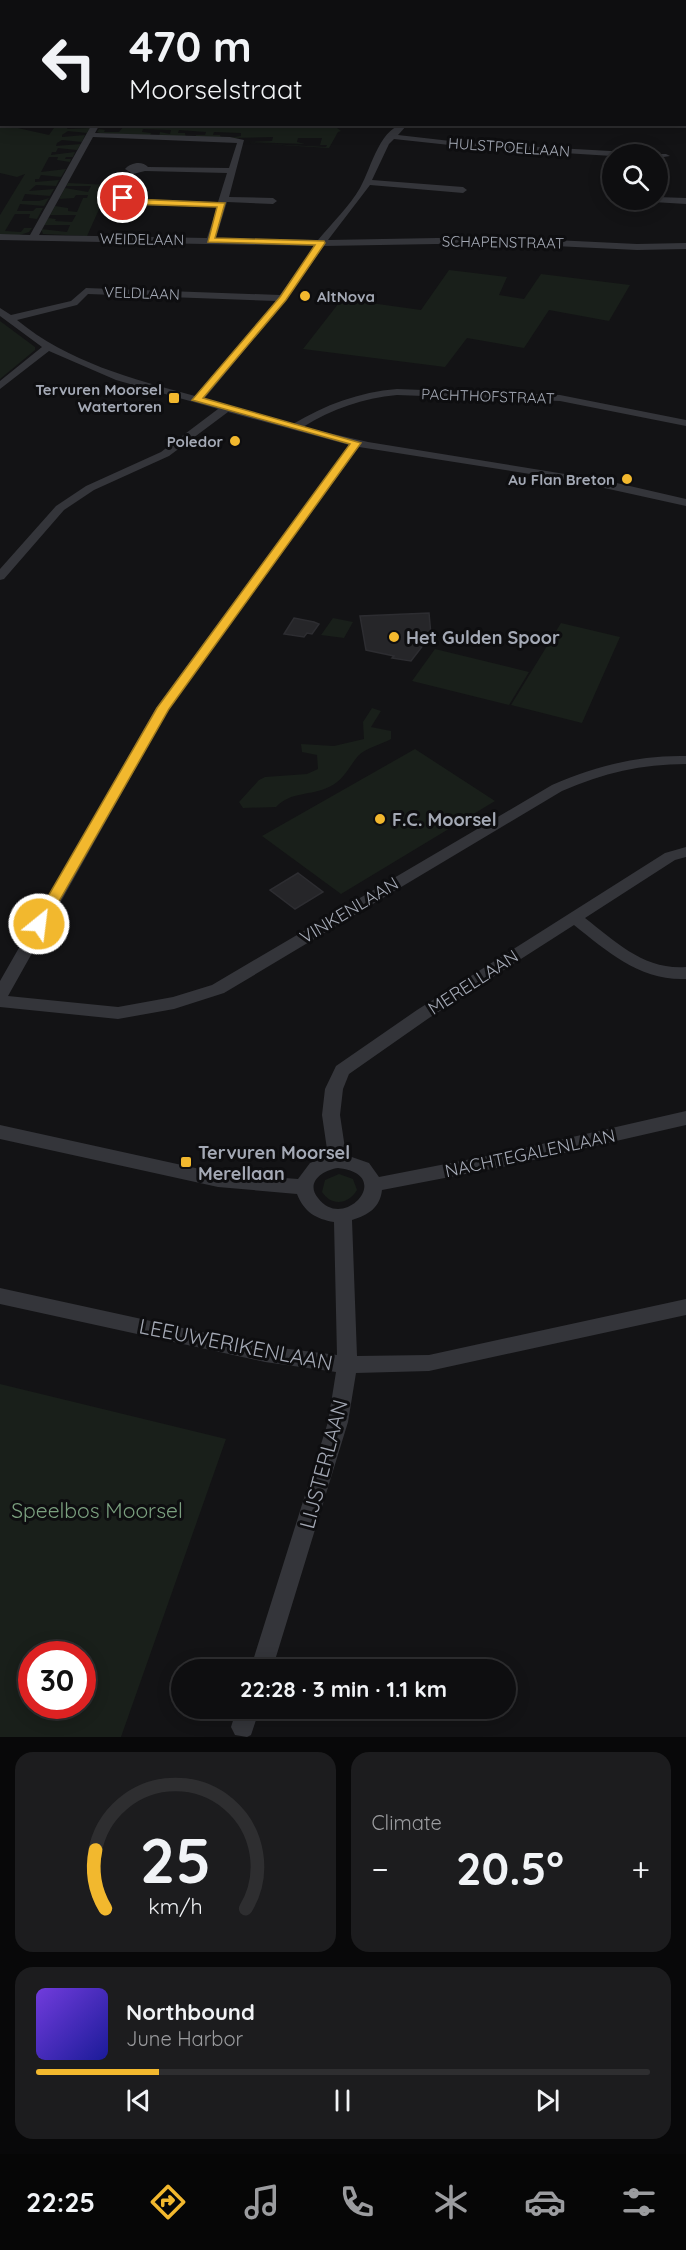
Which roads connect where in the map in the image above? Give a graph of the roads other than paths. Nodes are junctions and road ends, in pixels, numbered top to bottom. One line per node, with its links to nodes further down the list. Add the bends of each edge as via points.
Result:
1 (95, 126): 3 (street)
2 (402, 126): 4 (street)
3 (90, 135): 7 (street, via 235,140 242,145); 16 (street)
4 (390, 136): 5 (street, HULSTPOELLAAN); 8 (street)
5 (602, 153)
6 (145, 169): 7 (street)
7 (233, 171): 14 (street)
8 (367, 182): 9 (street); 18 (street)
9 (463, 190)
10 (668, 200): 12 (street)
11 (273, 201): 14 (street)
12 (686, 201)
13 (130, 202): 14 (street)
14 (223, 202): 17 (street)
15 (0, 237): 16 (street, WEIDELAAN)
16 (33, 237): 17 (street, WEIDELAAN)
17 (210, 241): 18 (street, WEIDELAAN)
18 (321, 243): 19 (street, SCHAPENSTRAAT, via 492,240); 20 (street)
19 (686, 246)
20 (283, 298): 22 (street, VELDLAAN, via 86,291 74,303); 25 (street)
21 (0, 311): 22 (street)
22 (9, 319): 23 (street)
23 (47, 348): 24 (street); 25 (street, via 111,375)
24 (0, 386)
25 (197, 400): 26 (street)
26 (226, 408): 28 (street); 31 (street, via 165,454 90,488 60,508)
27 (686, 423): 28 (street, PACHTHOFSTRAAT, via 560,398 397,392 357,398)
28 (295, 427): 29 (street)
29 (356, 443): 30 (street, via 571,478); 36 (street, via 163,708)
30 (686, 503)
31 (0, 576)
32 (686, 760): 37 (street, VINKENLAAN, via 614,766 572,780 218,989 174,1003 118,1013)
33 (686, 852): 34 (street, MERELLAAN, via 670,856)
34 (574, 917): 35 (street, via 637,964 653,970); 40 (street, MERELLAAN, via 342,1070 334,1089 331,1115)
35 (686, 973)
36 (0, 995)
37 (0, 1001)
38 (686, 1118): 41 (street, NACHTEGALENLAAN)
39 (0, 1132): 42 (street, via 218,1180)
40 (338, 1161): 41 (street, via 362,1167); 42 (street, via 319,1166 306,1179)
41 (374, 1185): 43 (street, via 370,1201 363,1208)
42 (304, 1187): 43 (street, via 315,1208)
43 (343, 1216): 46 (street, LIJSTERLAAN)
44 (0, 1296): 46 (street, LEEUWERIKENLAAN, via 265,1354)
45 (686, 1307): 46 (street, LEEUWERIKENLAAN, via 429,1363)
46 (347, 1365): 47 (street, LIJSTERLAAN, via 338,1422)
47 (264, 1659)

